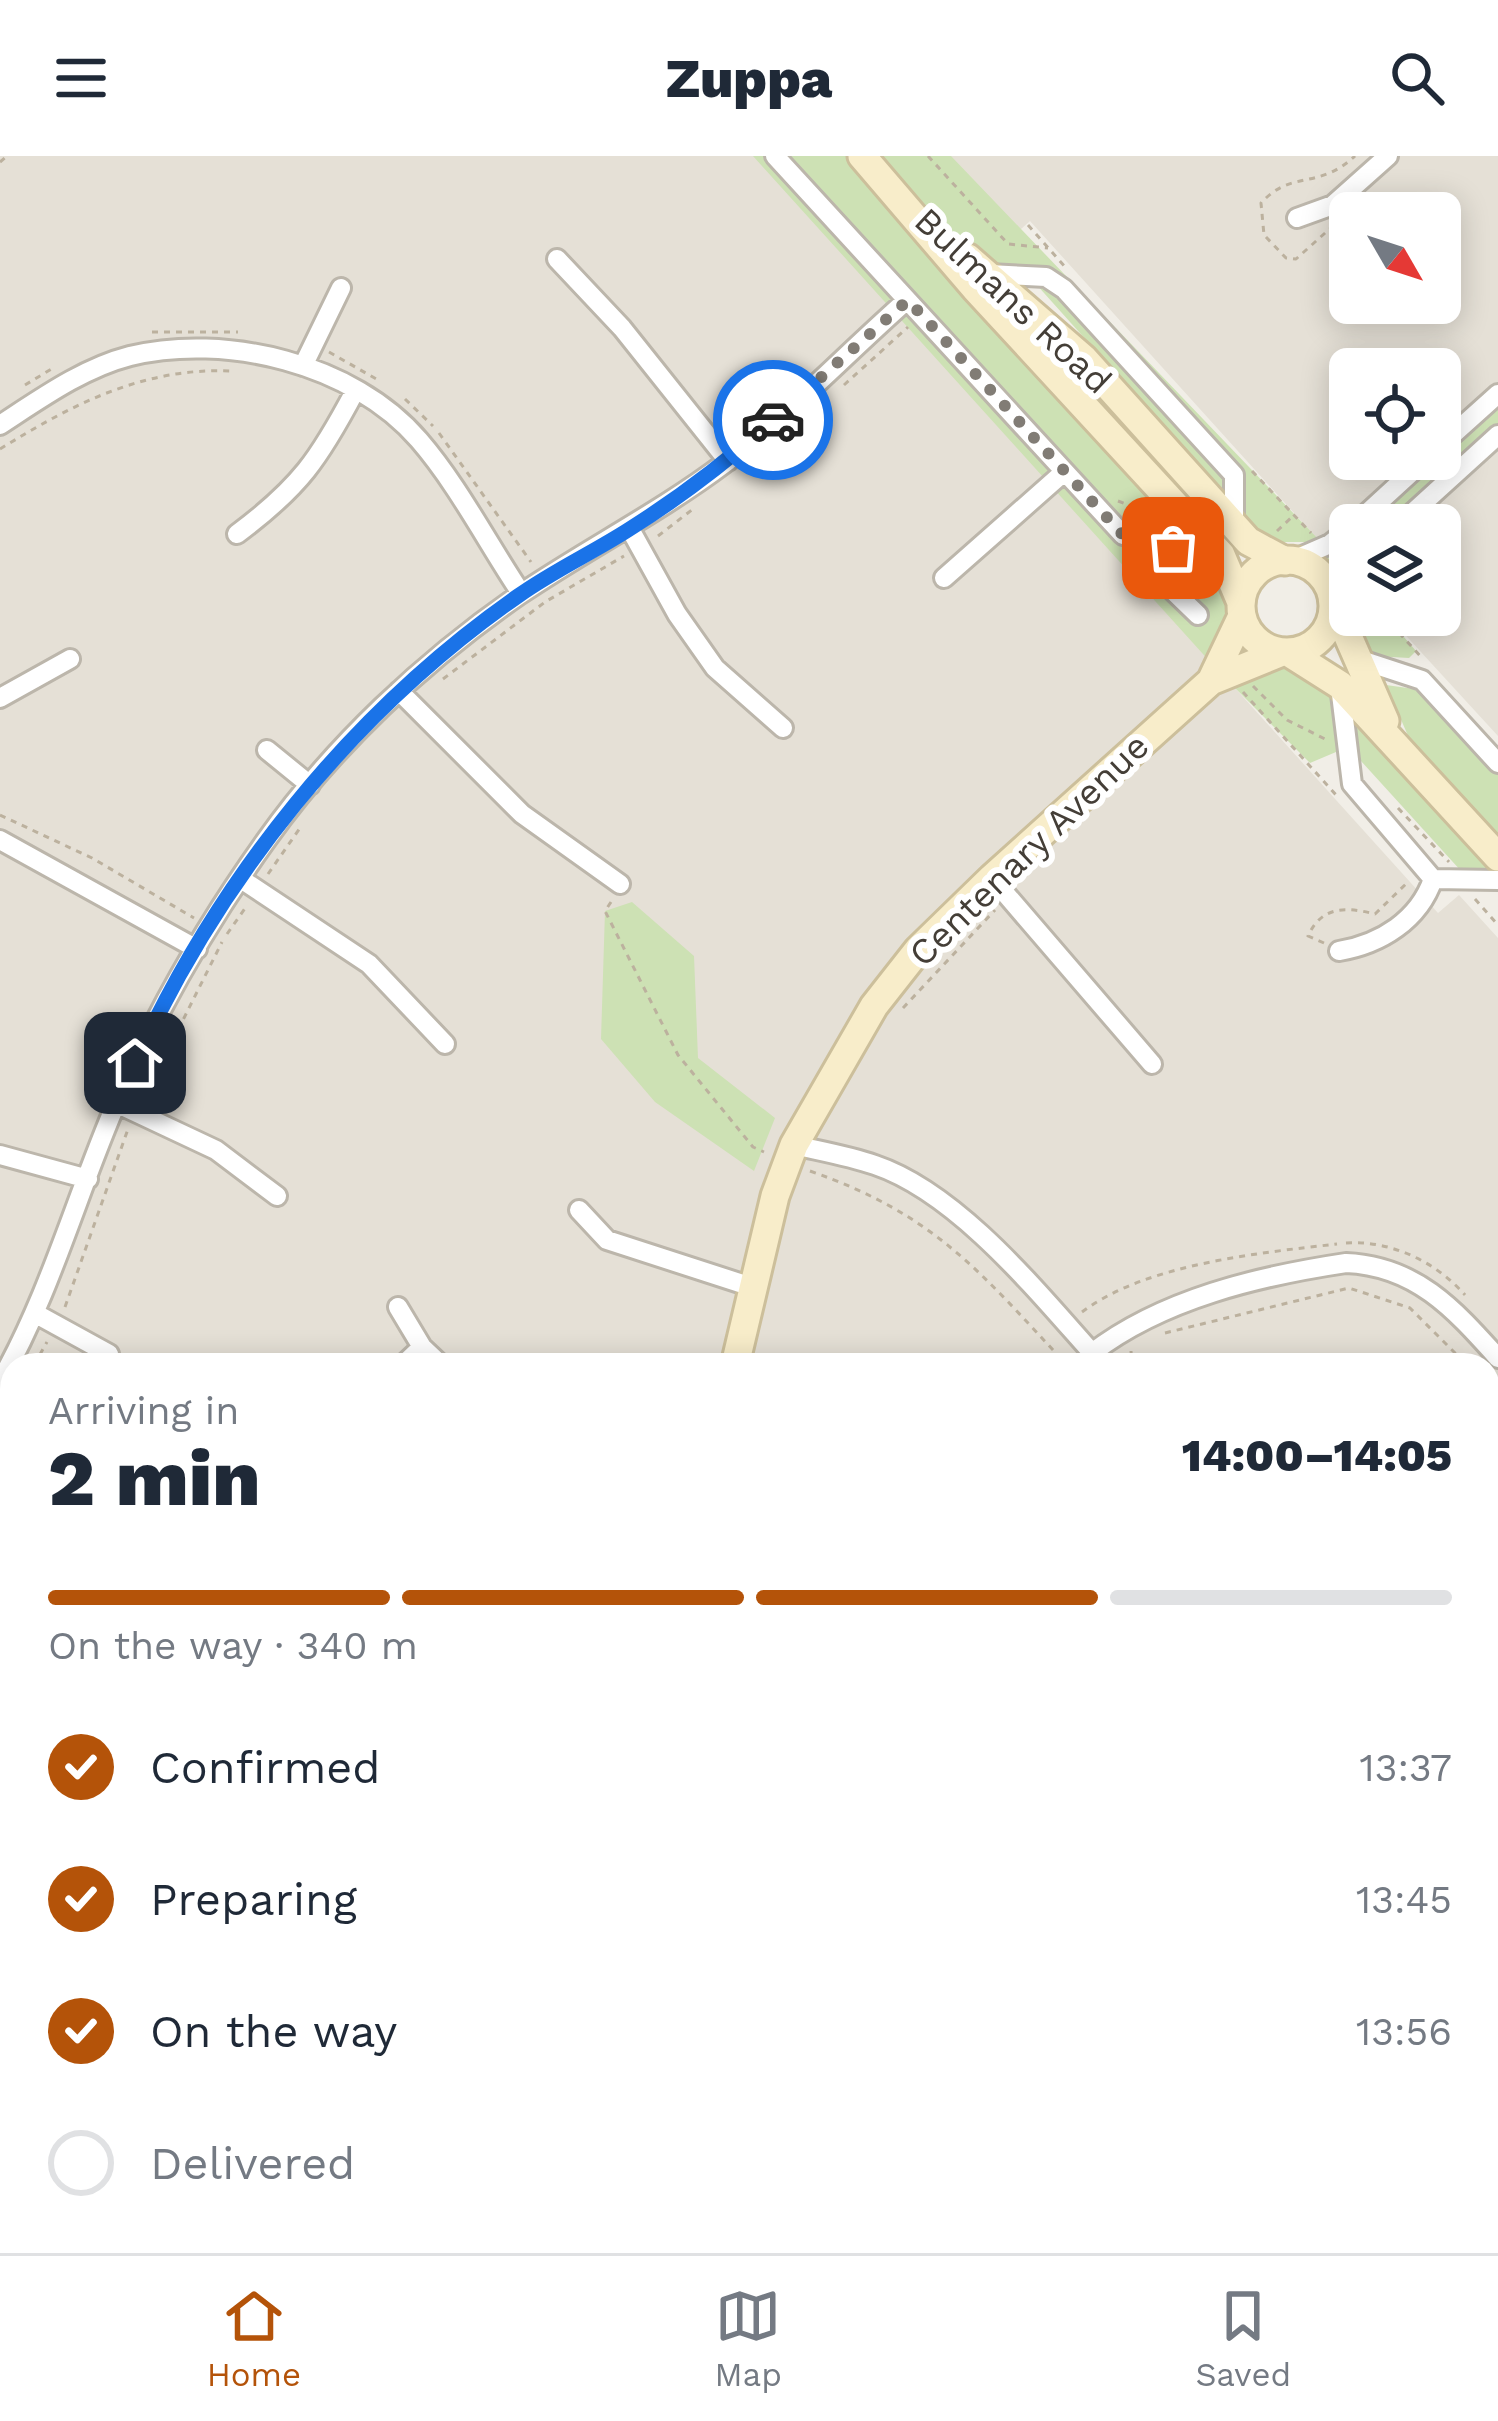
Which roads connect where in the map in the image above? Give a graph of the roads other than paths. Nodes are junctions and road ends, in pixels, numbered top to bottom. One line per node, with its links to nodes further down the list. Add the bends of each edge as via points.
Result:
1 (775, 156): 8 (street)
2 (862, 156): 4 (street, Bulmans Road)
3 (1388, 156): 5 (street, via 1333,206)
4 (894, 191): 26 (street, Bulmans Road); 27 (street, Bulmans Road, via 1084,358 1259,550)
5 (1297, 218)
6 (557, 259): 16 (street)
7 (341, 288): 9 (street)
8 (908, 300): 16 (street); 17 (street)
9 (308, 357): 10 (street); 13 (street, via 176,348 126,357)
10 (355, 391): 21 (street, via 291,494); 30 (street, via 419,440)
11 (1498, 394): 12 (street)
12 (1477, 413): 14 (street); 15 (street)
13 (0, 425)
14 (1461, 427)
15 (1497, 436): 20 (street)
16 (728, 461): 22 (street)
17 (1064, 472): 23 (street, via 1123,535); 29 (street)
18 (1403, 480): 19 (street)
19 (1377, 504)
20 (1422, 504)
21 (238, 534)
22 (635, 538): 30 (street); 43 (street, via 716,668)
23 (1143, 542): 24 (street); 28 (street)
24 (1178, 543): 26 (street); 28 (street)
25 (1329, 544): 27 (street)
26 (1212, 545): 32 (street, Bulmans Road)
27 (1288, 561): 31 (street, via 1319,575); 32 (street, via 1255,572)
28 (1163, 564): 33 (street, via 1168,586)
29 (944, 578)
30 (517, 588): 42 (street)
31 (1329, 593)
32 (1241, 609): 36 (street, via 1256,641); 40 (street, Centenary Avenue)
33 (1198, 614)
34 (1329, 618): 36 (street, via 1315,641)
35 (1349, 636): 37 (street)
36 (1285, 652): 39 (street); 40 (street, Centenary Avenue)
37 (1358, 658): 45 (street); 46 (street, via 1422,680)
38 (70, 659): 41 (street)
39 (1340, 686): 45 (street); 50 (street, via 1352,784)
40 (1219, 688): 54 (street, Centenary Avenue)
41 (0, 698)
42 (406, 698): 47 (street); 53 (street, via 521,814)
43 (783, 728)
44 (267, 750): 47 (street)
45 (1405, 755): 49 (street)
46 (1498, 764)
47 (310, 785): 52 (street)
48 (0, 840): 55 (street)
49 (1498, 857)
50 (1433, 879): 51 (street); 56 (street, via 1425,900 1386,937)
51 (1498, 880)
52 (249, 884): 55 (street); 57 (street, via 369,964)
53 (620, 884)
54 (1000, 887): 58 (street); 61 (street, Centenary Avenue, via 918,950 874,1006)
55 (189, 944): 59 (street)
56 (1339, 950)
57 (445, 1044)
58 (1152, 1064)
59 (116, 1103): 62 (street); 63 (street, via 216,1150)
60 (0, 1155): 62 (street)
61 (797, 1160): 65 (street, Centenary Avenue); 74 (street, via 879,1166 947,1208)
62 (88, 1179): 67 (street)
63 (277, 1196)
64 (579, 1210): 65 (street, via 607,1240)
65 (752, 1287): 73 (street, Centenary Avenue)
66 (398, 1307): 68 (street)
67 (38, 1316): 69 (street); 70 (street)
68 (422, 1347): 71 (street); 72 (street)
69 (17, 1353)
70 (108, 1353)
71 (416, 1353)
72 (428, 1353)
73 (738, 1353)
74 (1092, 1353)
75 (1101, 1353): 76 (street, via 1109,1340 1160,1310 1318,1268 1372,1264 1427,1286)
76 (1493, 1353)

